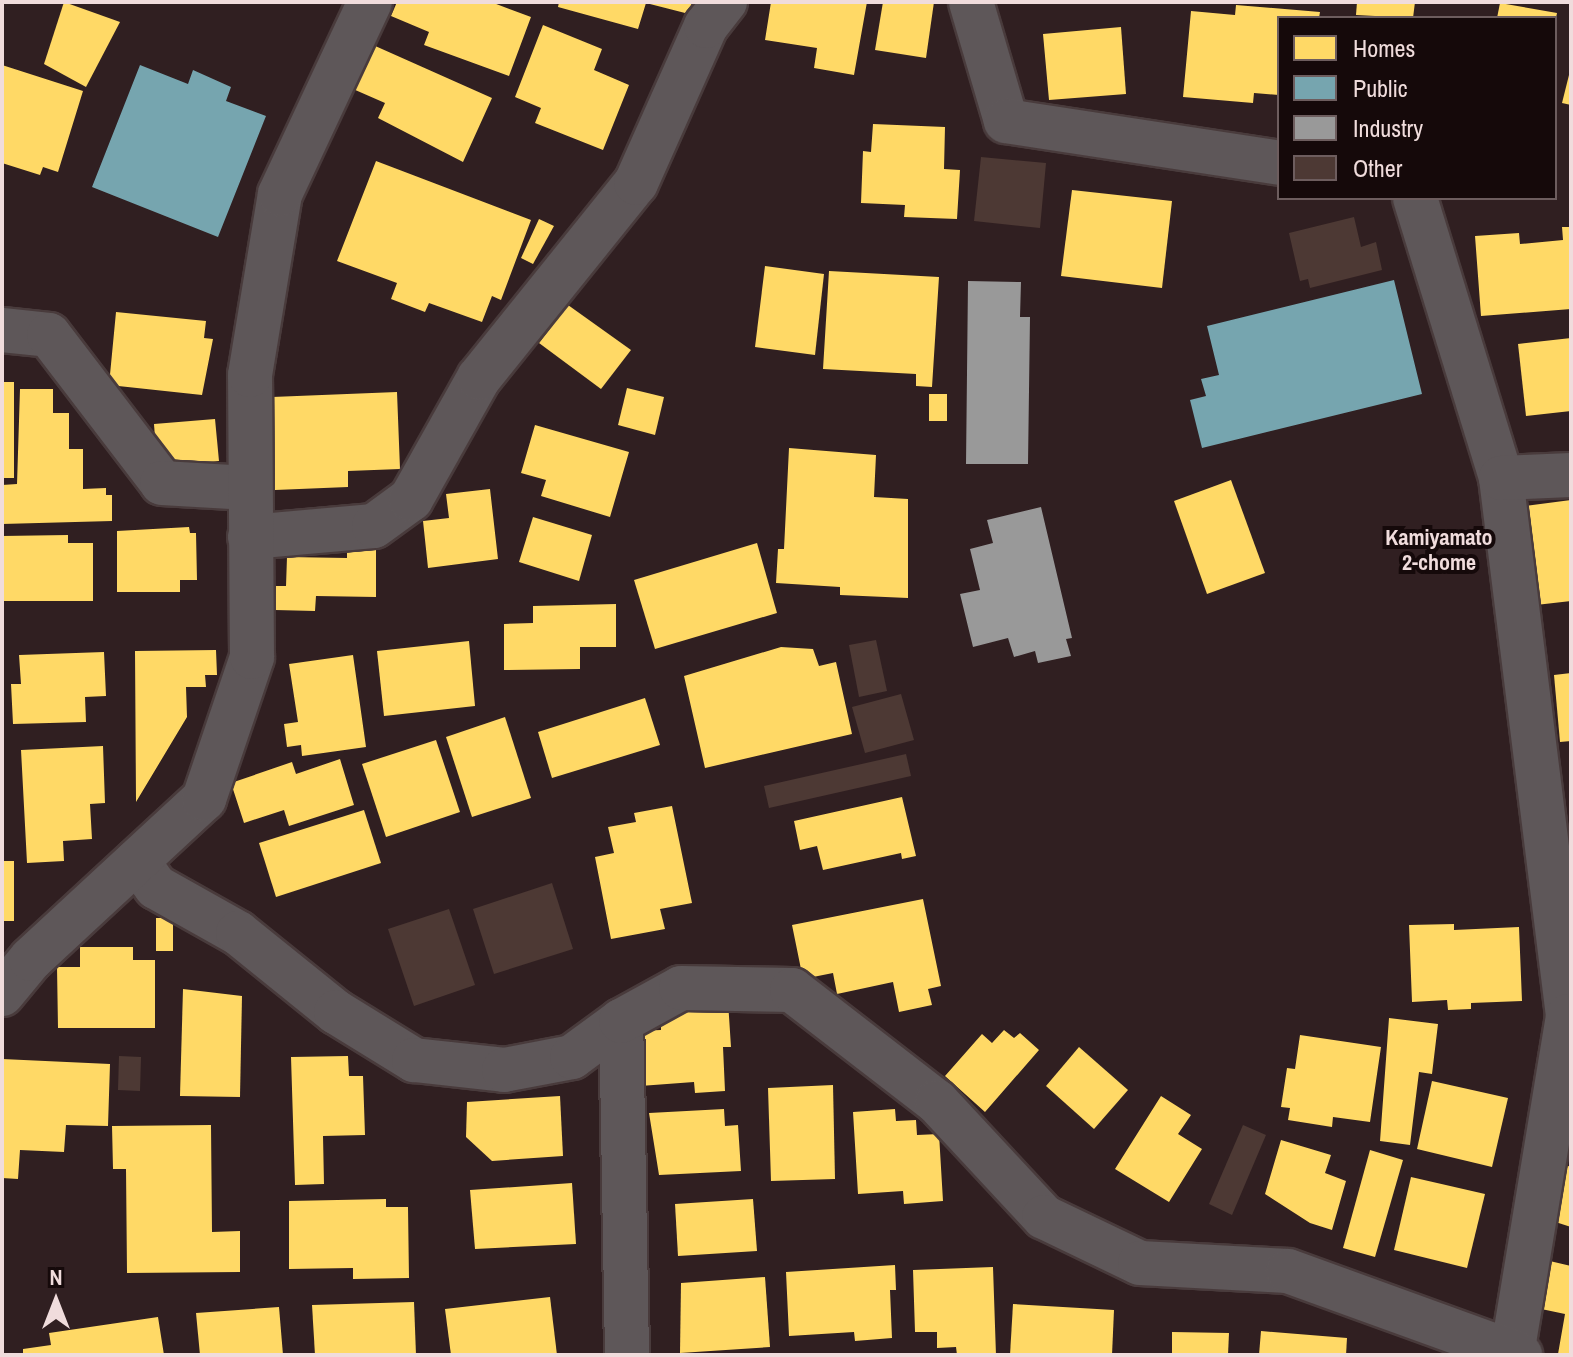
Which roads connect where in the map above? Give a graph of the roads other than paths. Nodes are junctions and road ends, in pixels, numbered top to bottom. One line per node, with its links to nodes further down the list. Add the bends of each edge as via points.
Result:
1 (370, 2): 9 (street, via 280,194 250,375)
2 (725, 2): 10 (street, via 706,26 636,183 479,378 411,499 374,526)
3 (971, 2): 4 (street, via 1006,121)
4 (1277, 163)
5 (1416, 200): 8 (street)
6 (2, 330): 9 (street, via 49,335 162,483)
7 (1571, 475): 8 (street)
8 (1501, 478): 14 (street, via 1568,1016)
9 (249, 488): 10 (street)
10 (250, 537): 11 (street, via 252,657 204,799)
11 (137, 861): 12 (street, via 31,959); 13 (street, via 156,887 238,933 336,1012 414,1060 504,1070 572,1057)
12 (2, 994)
13 (621, 1021): 14 (street, via 681,988 792,990 937,1102 1044,1217 1140,1263 1288,1271); 15 (street)
14 (1516, 1352)
15 (627, 1355)

